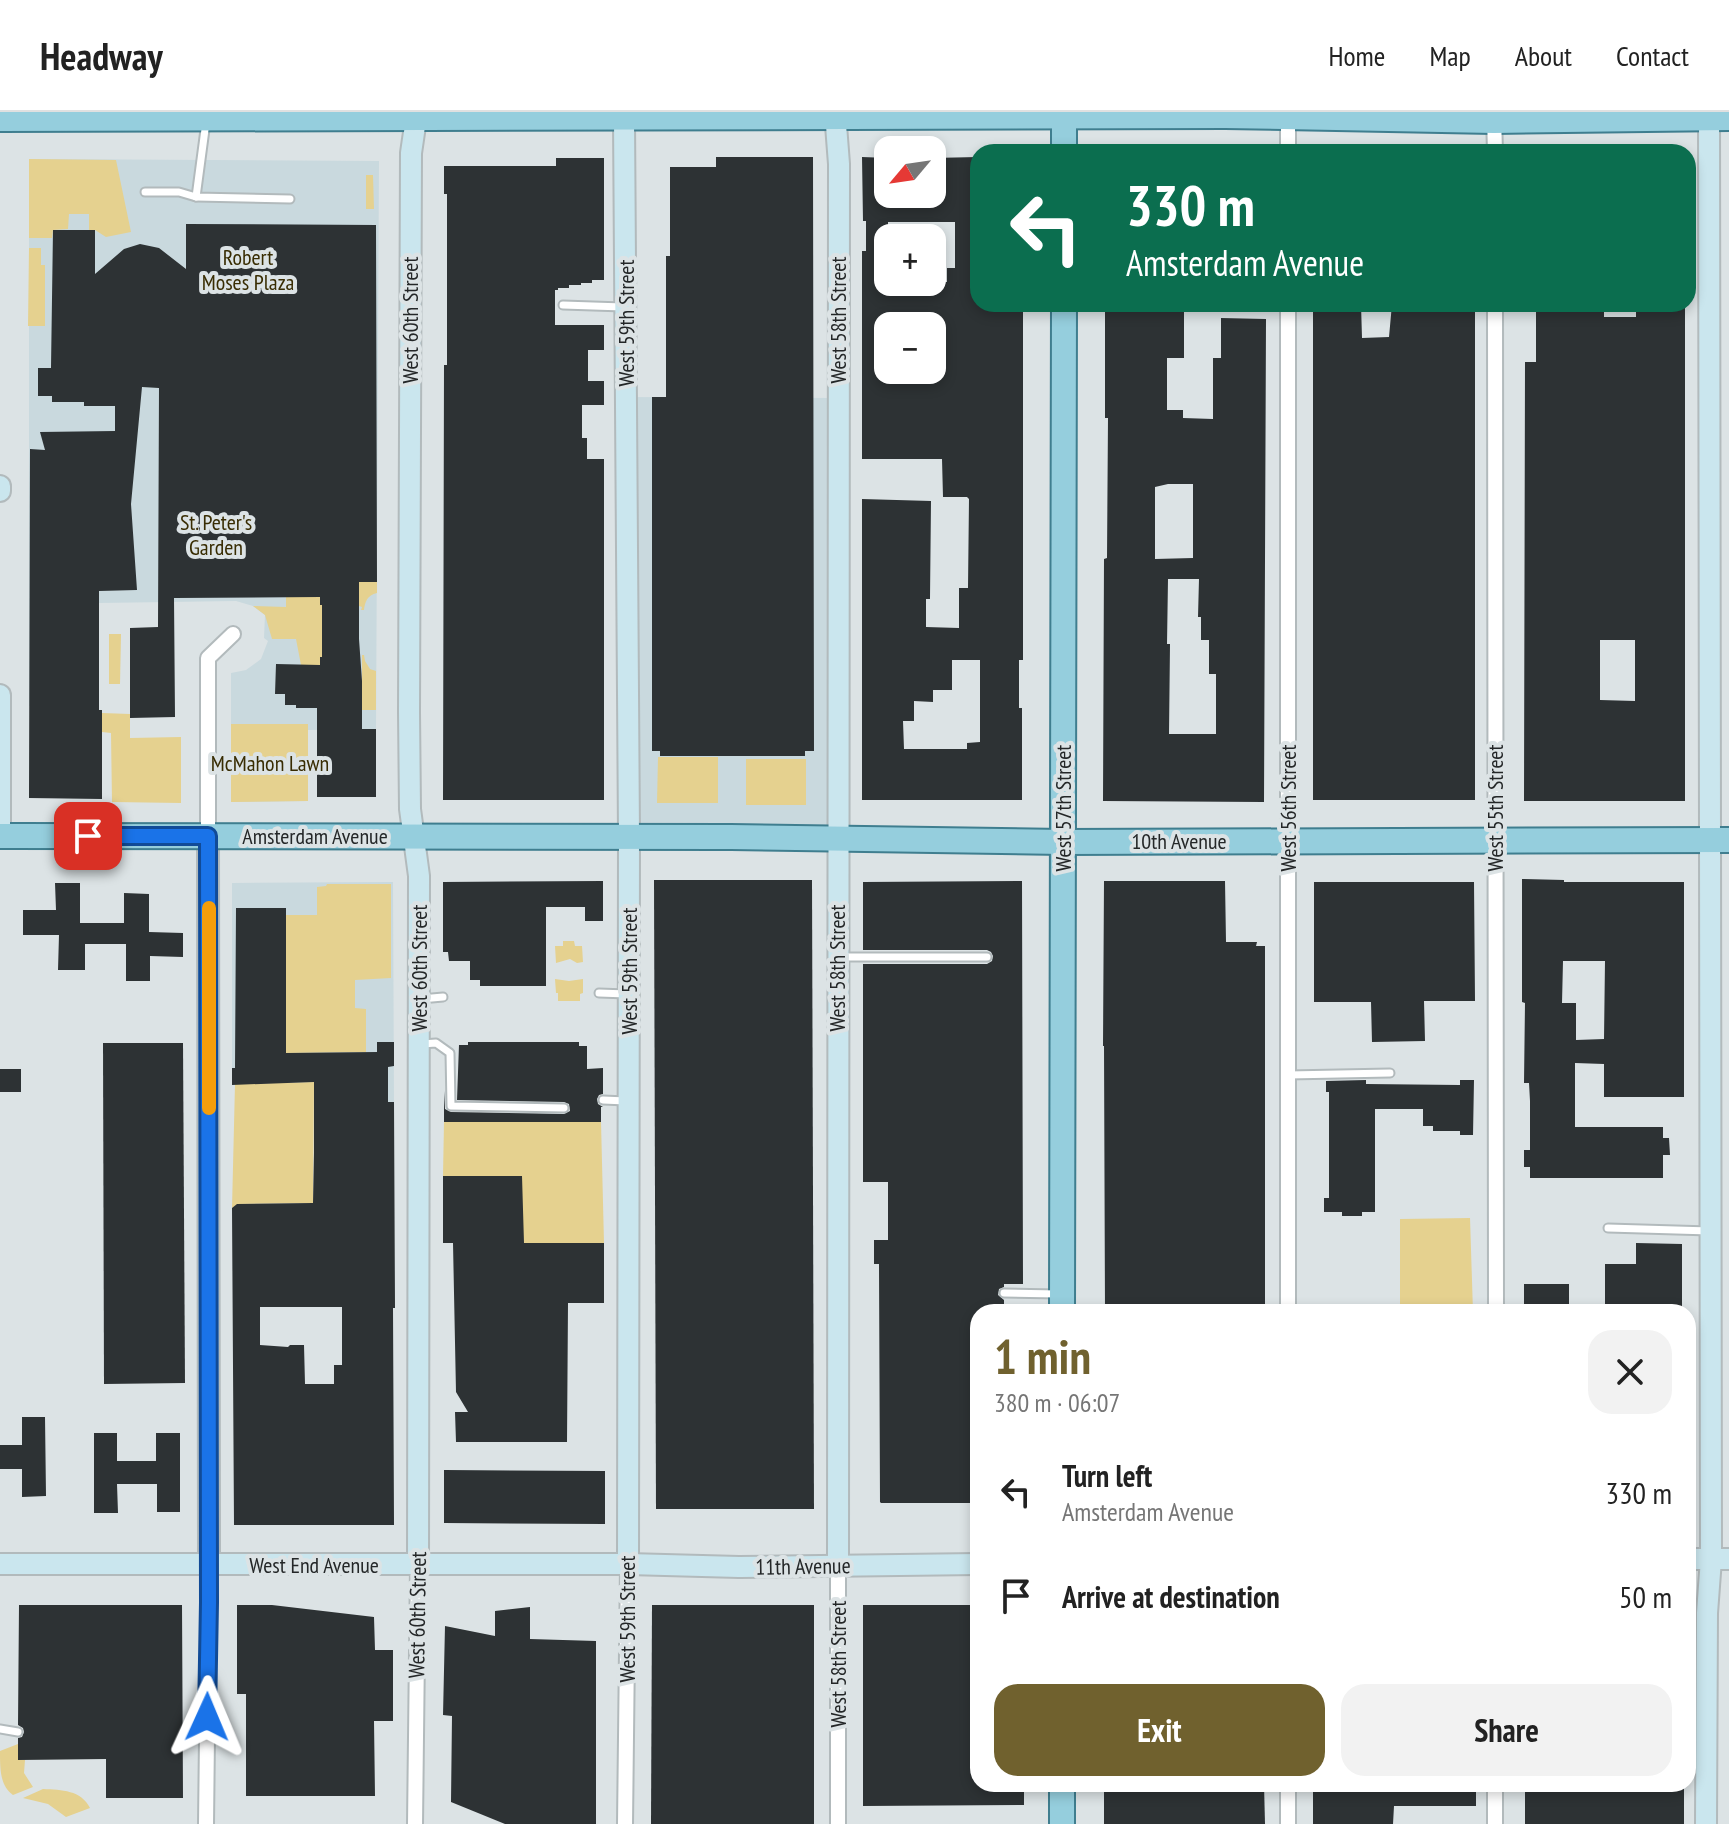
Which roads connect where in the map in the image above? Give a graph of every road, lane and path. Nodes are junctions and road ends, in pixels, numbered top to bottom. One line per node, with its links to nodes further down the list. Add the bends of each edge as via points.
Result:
1 (835, 114): 2 (main road); 9 (main road); 27 (street, West 58th Street)
2 (1064, 115): 3 (main road); 10 (main road)
3 (1288, 115): 6 (main road); 11 (street)
4 (206, 116): 5 (main road); 8 (main road); 14 (lane)
5 (416, 116): 9 (main road); 25 (street, West 60th Street, via 411,153)
6 (1494, 116): 7 (main road); 12 (street)
7 (1715, 116): 29 (street)
8 (0, 119)
9 (624, 119): 17 (street, West 59th Street)
10 (1064, 144)
11 (1288, 144)
12 (1495, 144)
13 (145, 192): 14 (lane)
14 (196, 197): 15 (lane)
15 (290, 199)
16 (563, 305): 17 (lane)
17 (626, 307): 26 (street, West 59th Street)
18 (1064, 312): 31 (main road, West 57th Street)
19 (1288, 312): 30 (street, West 56th Street)
20 (1495, 312): 28 (street, West 55th Street)
21 (233, 634): 24 (street, via 208,658)
22 (0, 695): 23 (street)
23 (0, 836): 24 (main road, Amsterdam Avenue)
24 (208, 836): 25 (main road, Amsterdam Avenue); 55 (street)
25 (413, 836): 26 (main road, Amsterdam Avenue); 37 (street, West 60th Street, via 419,876)
26 (629, 836): 27 (main road, 10th Avenue); 35 (street, West 59th Street)
27 (837, 838): 31 (main road, 10th Avenue); 32 (street, West 58th Street)
28 (1495, 840): 29 (main road, 10th Avenue); 30 (main road, 10th Avenue); 49 (street, West 55th Street)
29 (1720, 840): 45 (street)
30 (1288, 841): 31 (main road, 10th Avenue); 40 (street, West 56th Street)
31 (1063, 842): 47 (main road, West 57th Street)
32 (837, 957): 33 (lane); 57 (street, West 58th Street)
33 (987, 957)
34 (599, 993): 35 (lane)
35 (629, 994): 42 (street, West 59th Street)
36 (443, 997): 37 (lane)
37 (419, 999): 38 (street, West 60th Street)
38 (419, 1045): 43 (lane, via 436,1043 450,1053 451,1106); 56 (street, West 60th Street)
39 (1390, 1073): 40 (lane)
40 (1288, 1075): 48 (street, West 56th Street)
41 (603, 1100): 42 (lane)
42 (629, 1101): 53 (street, West 59th Street)
43 (564, 1108)
44 (1608, 1228): 45 (lane)
45 (1710, 1231): 51 (street)
46 (1004, 1293): 47 (lane)
47 (1062, 1303)
48 (1288, 1304)
49 (1496, 1304)
50 (1696, 1559): 51 (street)
51 (1720, 1559): 70 (street, via 1707,1613)
52 (0, 1564): 55 (street, West End Avenue)
53 (628, 1564): 56 (street, West End Avenue); 57 (street, 11th Avenue); 65 (street, West 59th Street)
54 (970, 1564): 57 (street, 11th Avenue)
55 (209, 1565): 56 (street, West End Avenue); 63 (street)
56 (418, 1565): 64 (street, West 60th Street)
57 (838, 1565): 66 (street, West 58th Street)
58 (0, 1729): 59 (lane)
59 (18, 1732)
60 (1062, 1792): 67 (main road)
61 (1288, 1792): 68 (street)
62 (1495, 1792): 69 (street)
63 (206, 1824)
64 (415, 1824)
65 (625, 1824)
66 (838, 1824)
67 (1062, 1824)
68 (1288, 1824)
69 (1495, 1824)
70 (1706, 1824)

